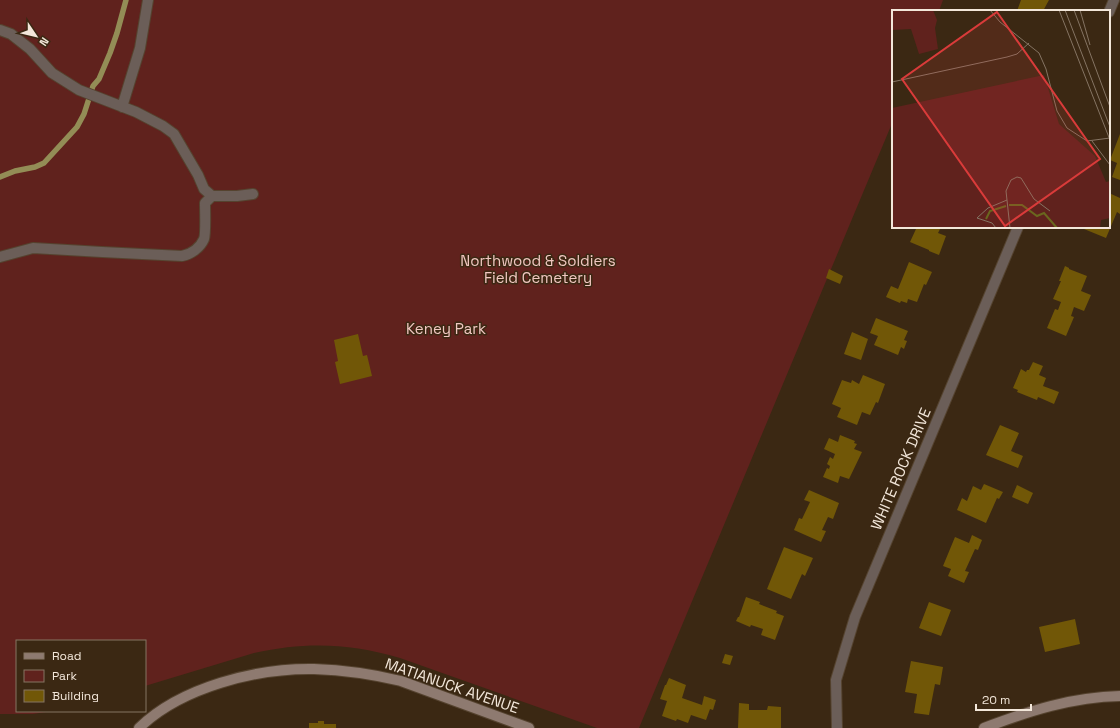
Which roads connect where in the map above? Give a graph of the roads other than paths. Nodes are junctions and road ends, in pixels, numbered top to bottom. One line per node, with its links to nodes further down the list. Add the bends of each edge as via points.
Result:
1 (148, 0): 5 (street, via 140,48)
2 (1114, 0): 3 (street)
3 (1110, 10)
4 (0, 30): 5 (street, via 11,34 30,48 52,73 79,90)
5 (122, 107): 7 (street, via 163,126 174,134 204,189)
6 (253, 194): 7 (street)
7 (212, 196): 9 (street, via 205,203 205,238 190,254 182,256 33,248)
8 (1018, 228): 13 (street, WHITE ROCK DRIVE, via 855,617 836,680)
9 (0, 257)
10 (1120, 696): 14 (street, via 1060,703)
11 (140, 728): 12 (street, MATIANUCK AVENUE, via 168,706 207,688 261,674 313,669 358,672 401,682)
12 (529, 728)
13 (837, 728)
14 (984, 728)

